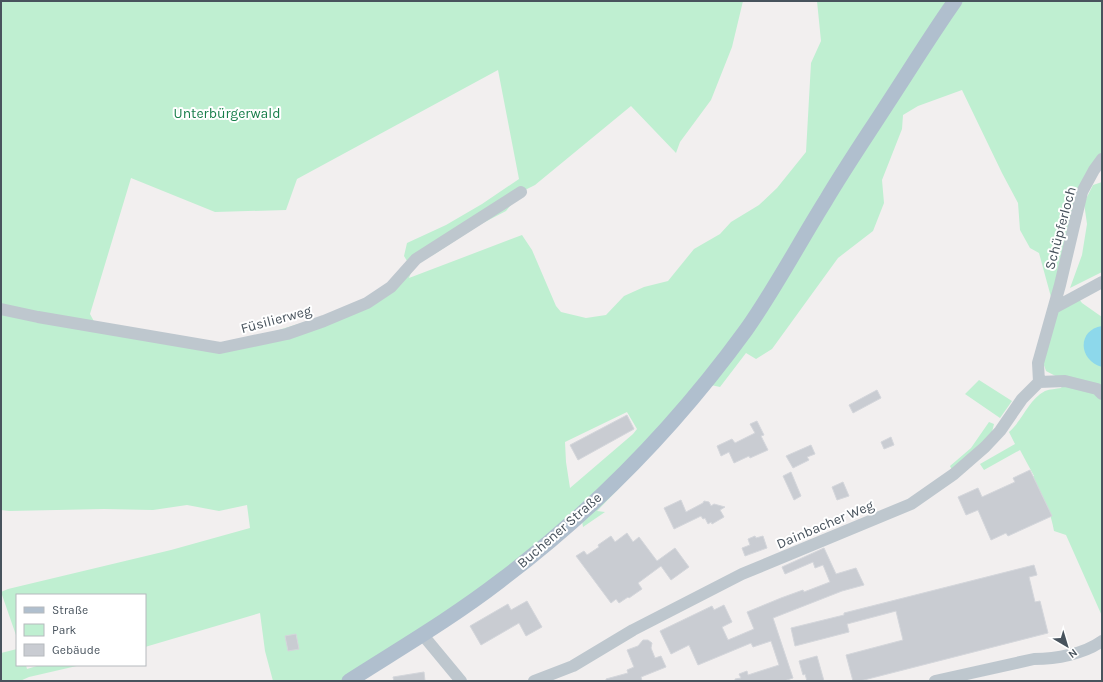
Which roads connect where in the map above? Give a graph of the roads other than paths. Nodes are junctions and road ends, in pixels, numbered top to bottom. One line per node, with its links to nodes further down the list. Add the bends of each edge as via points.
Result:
1 (954, 1): 9 (main road, Buchener Straße, via 826,200 778,282 737,342 678,414 637,460 566,528 499,582)
2 (1102, 159): 5 (street, Schüpferloch, via 1082,192)
3 (521, 192): 6 (street, Füsilierweg, via 416,259 391,287 367,303 324,321 280,335 220,348)
4 (1102, 282): 5 (street)
5 (1054, 308): 7 (street, Schüpferloch, via 1038,363)
6 (1, 309)
7 (1039, 382): 8 (street, via 1065,381 1097,389); 13 (street, Dainbacher Weg, via 1022,399 1000,431 985,447 954,474 910,504 742,574 633,630 573,666)
8 (1102, 394)
9 (422, 634): 11 (main road, Buchener Straße); 12 (street)
10 (1102, 641): 14 (street, via 1085,650)
11 (349, 681)
12 (461, 681)
13 (534, 681)
14 (935, 681)

